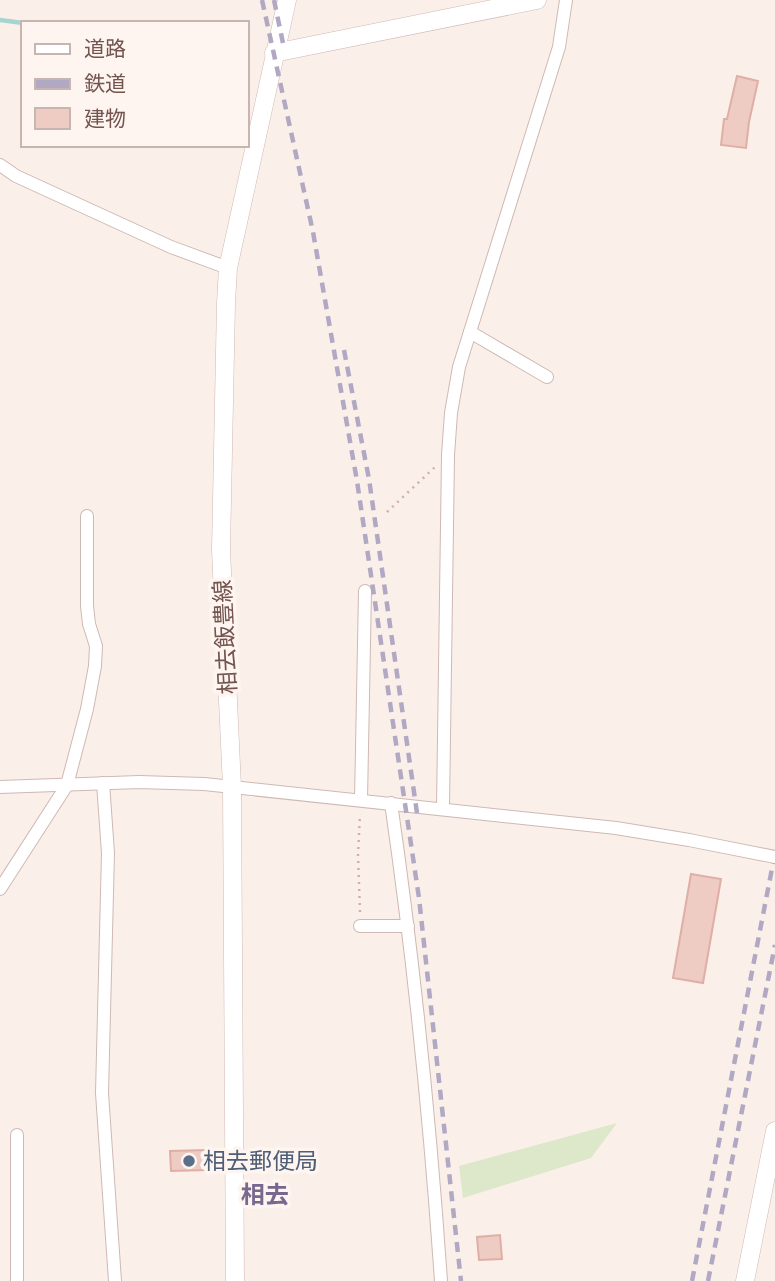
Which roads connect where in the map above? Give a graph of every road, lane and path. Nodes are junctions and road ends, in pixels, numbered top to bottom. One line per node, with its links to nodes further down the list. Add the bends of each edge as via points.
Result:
1 (287, 0): 4 (main road, 相去飯豊線)
2 (537, 0): 4 (main road)
3 (566, 0): 7 (street, via 559,47)
4 (274, 53): 6 (main road, 相去飯豊線)
5 (0, 165): 6 (street, via 171,247)
6 (228, 268): 16 (main road, 相去飯豊線, via 221,550)
7 (470, 332): 8 (street); 9 (street, via 459,367)
8 (547, 377)
9 (447, 455): 10 (path); 19 (street)
10 (387, 512)
11 (87, 516): 14 (street, via 87,606 96,666)
12 (365, 591): 17 (street)
13 (103, 783): 14 (street); 16 (street); 27 (street, via 108,853 102,1093)
14 (67, 785): 15 (street); 21 (street)
15 (0, 787)
16 (232, 787): 17 (street); 28 (main road, 相去飯豊線)
17 (361, 800): 18 (street); 22 (path)
18 (391, 803): 19 (street); 23 (street)
19 (443, 808): 20 (street, bridge, via 616,828)
20 (775, 857)
21 (0, 888)
22 (360, 926): 23 (street)
23 (408, 926): 29 (street)
24 (775, 1131): 30 (main road)
25 (18, 1135): 26 (street)
26 (18, 1281)
27 (115, 1281)
28 (235, 1281)
29 (441, 1281)
30 (745, 1281)

